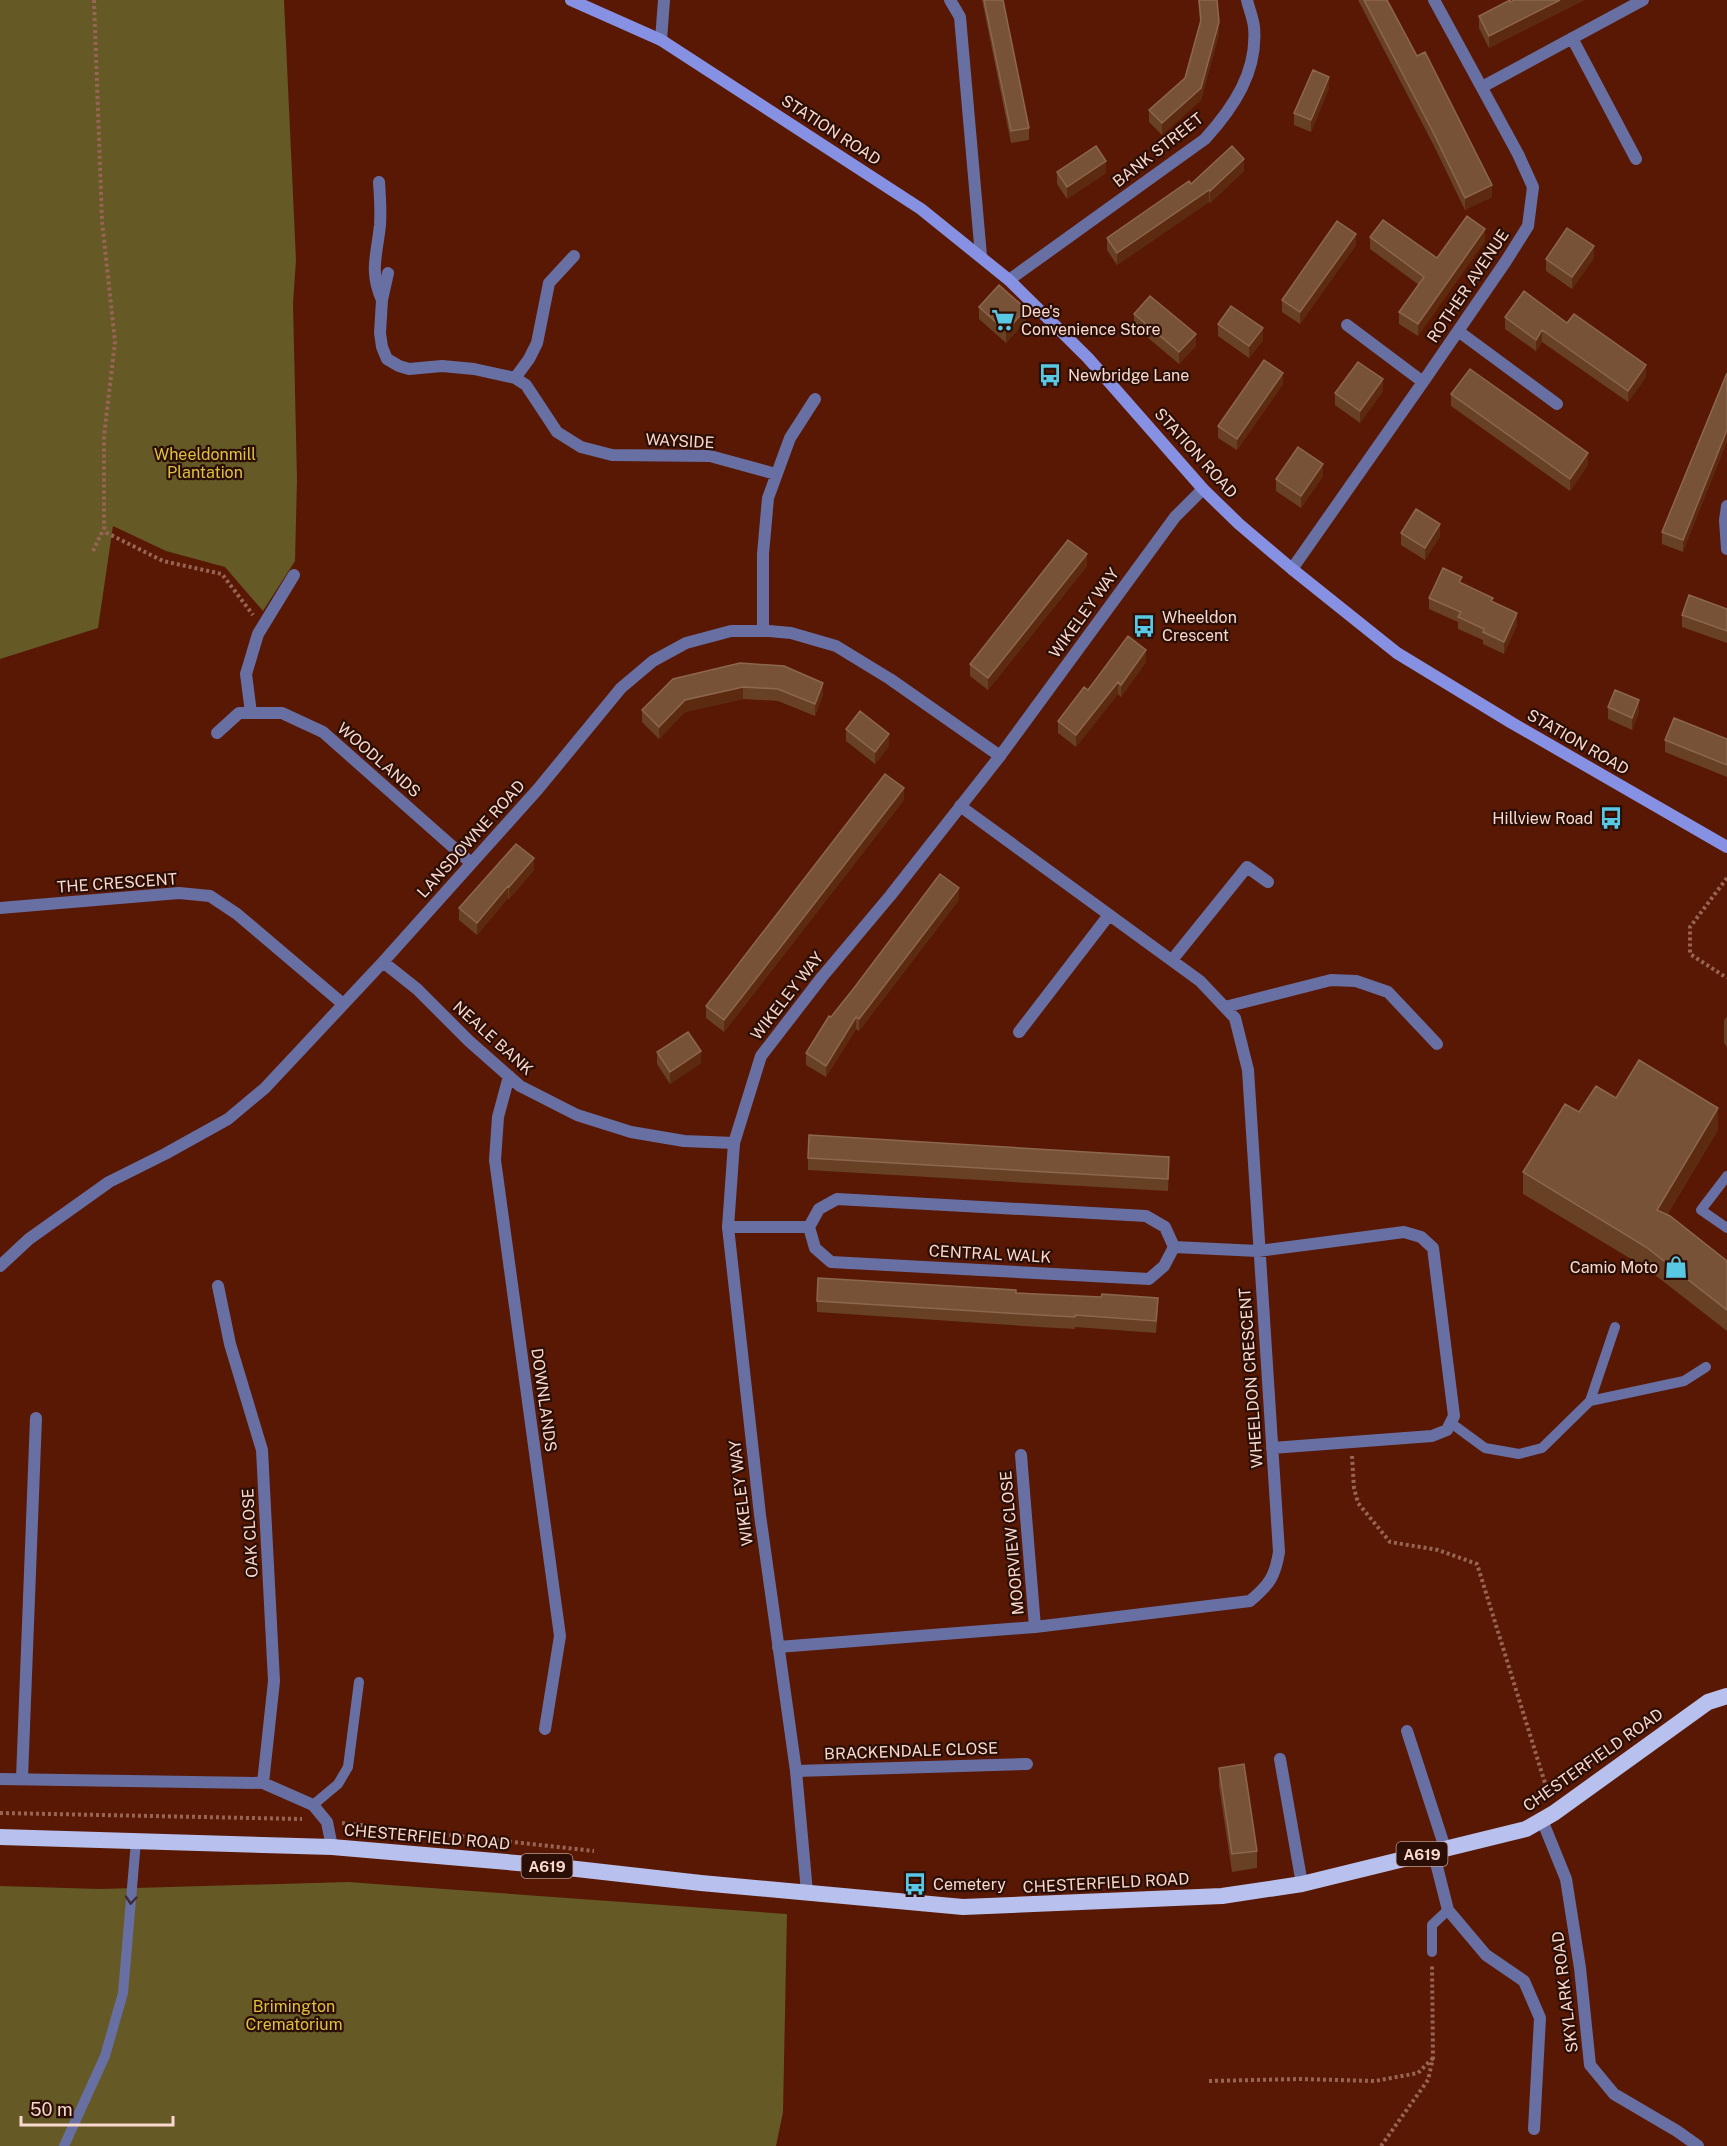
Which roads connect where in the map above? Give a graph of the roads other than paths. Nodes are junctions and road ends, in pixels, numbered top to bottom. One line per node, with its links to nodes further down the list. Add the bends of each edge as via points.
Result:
1 (571, 0): 8 (main road, STATION ROAD)
2 (664, 0): 8 (street)
3 (950, 0): 13 (street, via 960,17)
4 (1247, 0): 15 (street, BANK STREET, via 1254,27 1252,56 1243,86 1228,113 1205,139)
5 (1434, 0): 9 (street, ROTHER AVENUE)
6 (1642, 0): 7 (street)
7 (1572, 38): 9 (street); 10 (street)
8 (661, 40): 13 (main road, STATION ROAD, via 921,208)
9 (1482, 87): 18 (street, ROTHER AVENUE, via 1533,187 1528,226)
10 (1636, 159)
11 (379, 182): 16 (street, via 381,217 373,269)
12 (574, 256): 19 (street, via 549,283 537,343)
13 (981, 256): 15 (main road, STATION ROAD)
14 (388, 273): 16 (street)
15 (1009, 280): 24 (main road, STATION ROAD, via 1089,358)
16 (382, 300): 19 (street, via 380,333 387,359 409,369 442,366)
17 (1347, 325): 20 (street)
18 (1458, 331): 20 (street, ROTHER AVENUE); 22 (street)
19 (515, 378): 23 (street, WAYSIDE, via 526,385 557,432 581,447 612,455 710,456)
20 (1423, 382): 27 (street, ROTHER AVENUE)
21 (815, 399): 23 (street, via 789,438)
22 (1557, 404)
23 (776, 474): 29 (street, via 768,498 763,554)
24 (1203, 489): 27 (main road, STATION ROAD); 32 (street, WIKELEY WAY, via 1175,517)
25 (1727, 506): 26 (street)
26 (1727, 549)
27 (1292, 569): 34 (main road, STATION ROAD, via 1397,653)
28 (294, 575): 30 (street, via 258,634 246,674)
29 (763, 631): 32 (street, LANSDOWNE ROAD, via 791,633 836,646); 35 (street, LANSDOWNE ROAD, via 731,631 686,643 653,661 621,688)
30 (251, 713): 31 (street, WOODLANDS, via 239,713); 35 (street, WOODLANDS, via 282,713 324,732)
31 (216, 733)
32 (1000, 756): 33 (street, WIKELEY WAY)
33 (960, 806): 38 (street, WHEELDON CRESCENT); 46 (street, WIKELEY WAY, via 761,1056)
34 (1727, 847)
35 (471, 863): 40 (street, LANSDOWNE ROAD)
36 (1268, 882): 39 (street, via 1247,867)
37 (0, 908): 41 (street, THE CRESCENT, via 179,893 210,896 237,914)
38 (1109, 915): 39 (street, WHEELDON CRESCENT); 43 (street)
39 (1172, 960): 42 (street, WHEELDON CRESCENT)
40 (383, 962): 41 (street, LANSDOWNE ROAD); 45 (street, NEALE BANK)
41 (343, 1004): 53 (street, LANSDOWNE ROAD, via 265,1088 228,1119 109,1182 29,1239)
42 (1225, 1007): 44 (street, via 1331,980 1356,981 1388,992); 52 (street, WHEELDON CRESCENT, via 1235,1018 1248,1070)
43 (1019, 1032)
44 (1437, 1044)
45 (509, 1076): 46 (street, NEALE BANK, via 520,1086 577,1115 631,1132 684,1141); 66 (street, DOWNLANDS, via 498,1117 495,1160 560,1636)
46 (734, 1143): 48 (street, WIKELEY WAY)
47 (1727, 1176): 50 (lane, via 1701,1210)
48 (728, 1227): 49 (street); 63 (street, WIKELEY WAY)
49 (809, 1227): 51 (street, via 819,1209 837,1199 1135,1215 1146,1216 1165,1227); 51 (street, CENTRAL WALK, via 815,1248 831,1262 1149,1279 1164,1266)
50 (1727, 1228)
51 (1174, 1247): 52 (street)
52 (1258, 1251): 59 (street, via 1404,1232 1421,1237 1433,1248 1454,1416); 60 (street, WHEELDON CRESCENT)
53 (0, 1266)
54 (218, 1286): 73 (street, OAK CLOSE, via 230,1344 262,1450 274,1681)
55 (1616, 1327): 57 (lane)
56 (1706, 1367): 57 (lane, via 1684,1382)
57 (1590, 1401): 59 (lane, via 1542,1448 1519,1454 1485,1448)
58 (36, 1418): 71 (street)
59 (1451, 1423): 60 (street, via 1447,1430 1432,1436)
60 (1272, 1448): 62 (street, WHEELDON CRESCENT, via 1279,1552 1268,1586 1250,1601)
61 (1021, 1455): 62 (street, MOORVIEW CLOSE)
62 (1035, 1627): 63 (street, WHEELDON CRESCENT)
63 (778, 1647): 70 (street, WIKELEY WAY)
64 (359, 1682): 74 (lane, via 348,1767 338,1784)
65 (1727, 1696): 75 (highway, CHESTERFIELD ROAD / A619, via 1708,1702)
66 (544, 1729)
67 (1407, 1731): 79 (street)
68 (1280, 1759): 80 (street)
69 (1027, 1764): 70 (street, BRACKENDALE CLOSE)
70 (796, 1771): 81 (street, WIKELEY WAY)
71 (22, 1778): 72 (street); 73 (street)
72 (0, 1779)
73 (263, 1783): 74 (street)
74 (313, 1805): 78 (street, CHESTERFIELD ROAD, via 327,1822)
75 (1548, 1817): 79 (highway, CHESTERFIELD ROAD / A619, via 1526,1829); 86 (street, SKYLARK ROAD, via 1566,1879 1590,2065 1614,2094)
76 (0, 1837): 77 (highway, CHESTERFIELD ROAD / A619)
77 (136, 1841): 78 (highway, CHESTERFIELD ROAD / A619); 85 (lane, one-way to 85, via 123,1993 105,2056)
78 (332, 1847): 81 (highway, CHESTERFIELD ROAD / A619)
79 (1439, 1849): 80 (highway, CHESTERFIELD ROAD / A619); 82 (street)
80 (1302, 1884): 81 (highway, CHESTERFIELD ROAD / A619, via 1222,1896 963,1907)
81 (807, 1892)
82 (1448, 1910): 83 (lane, via 1432,1925); 84 (street, via 1486,1955 1524,1981 1540,2018)
83 (1432, 1952)
84 (1534, 2129)
85 (64, 2146)
86 (1698, 2146)

